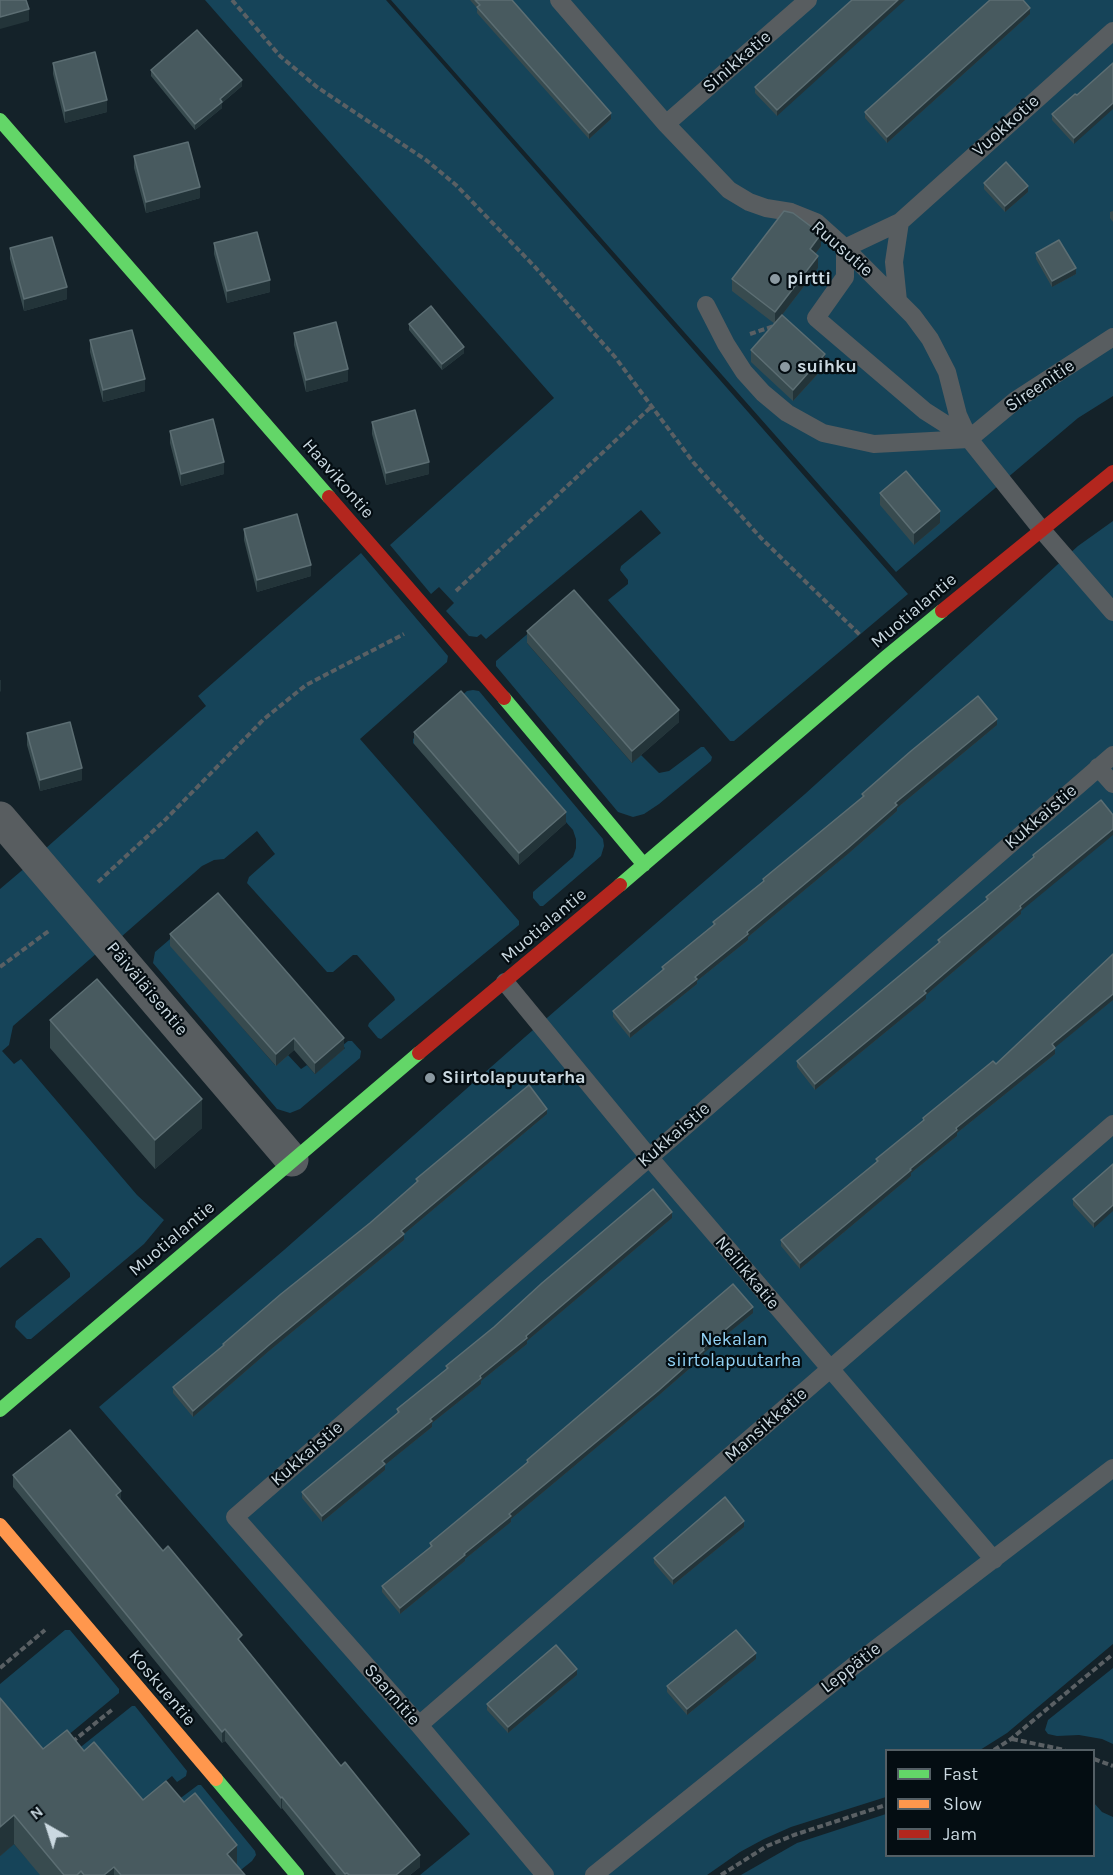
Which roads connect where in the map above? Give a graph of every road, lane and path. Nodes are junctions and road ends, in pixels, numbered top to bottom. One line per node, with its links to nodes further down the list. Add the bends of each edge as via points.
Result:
1 (232, 0): 14 (path, via 280,56 317,87 426,160 456,185 615,357)
2 (559, 0): 6 (lane, Ruusutie)
3 (808, 0): 6 (lane, Sinikkatie)
4 (1113, 31): 7 (lane, Vuokkotie)
5 (0, 120): 19 (street, Haavikontie)
6 (666, 124): 8 (lane, Ruusutie, via 729,190 749,202 816,222)
7 (900, 222): 8 (lane, Vuokkotie); 9 (lane, via 894,262)
8 (845, 248): 9 (lane, Ruusutie); 11 (lane, via 845,277)
9 (898, 301): 15 (lane, Ruusutie, via 930,339 947,372)
10 (706, 305): 13 (lane)
11 (816, 318): 13 (path, via 773,326); 15 (lane, via 925,411)
12 (1113, 337): 15 (lane, Sireenitie, via 1016,400)
13 (726, 344): 15 (lane, via 763,393 787,413 823,433 874,444)
14 (652, 406): 19 (path); 20 (path, via 693,462 761,538)
15 (969, 439): 17 (lane, Ruusutie)
16 (1113, 472): 17 (street, Muotialantie)
17 (1041, 529): 18 (lane, Ruusutie); 20 (street, Muotialantie)
18 (1113, 612)
19 (432, 614): 25 (street, Haavikontie); 26 (path, via 417,627 306,685 264,719)
20 (886, 657): 25 (street, Muotialantie)
21 (1113, 754): 22 (lane, Kukkaistie)
22 (1098, 767): 23 (lane); 30 (lane, Kukkaistie)
23 (1113, 784)
24 (0, 818): 26 (street, Päiväläisentie)
25 (644, 864): 28 (street, Muotialantie)
26 (75, 905): 27 (path, via 47,933); 31 (street, Päiväläisentie)
27 (0, 967)
28 (505, 982): 30 (lane, Neilikkatie); 31 (street, Muotialantie)
29 (1113, 1124): 32 (lane, Mansikkatie)
30 (649, 1157): 32 (lane, Neilikkatie); 35 (lane, Kukkaistie)
31 (292, 1160): 33 (street, Muotialantie)
32 (830, 1370): 37 (lane, Neilikkatie); 42 (lane, Mansikkatie)
33 (0, 1410)
34 (1113, 1468): 37 (lane, Leppätie)
35 (235, 1517): 42 (lane, Saarnitie)
36 (0, 1525): 38 (street, Koskuentie)
37 (994, 1560): 52 (lane, Leppätie, via 856,1664)
38 (71, 1608): 40 (path); 41 (street, Koskuentie)
39 (1113, 1654): 43 (path)
40 (0, 1668)
41 (138, 1688): 44 (path); 50 (street, Koskuentie)
42 (419, 1725): 51 (lane, Saarnitie)
43 (1011, 1739): 45 (path); 46 (path)
44 (69, 1745)
45 (996, 1749)
46 (1060, 1749)
47 (1095, 1759): 48 (path)
48 (1113, 1766)
49 (885, 1805): 53 (path, via 776,1842)
50 (297, 1875)
51 (546, 1875)
52 (594, 1875)
53 (721, 1875)

